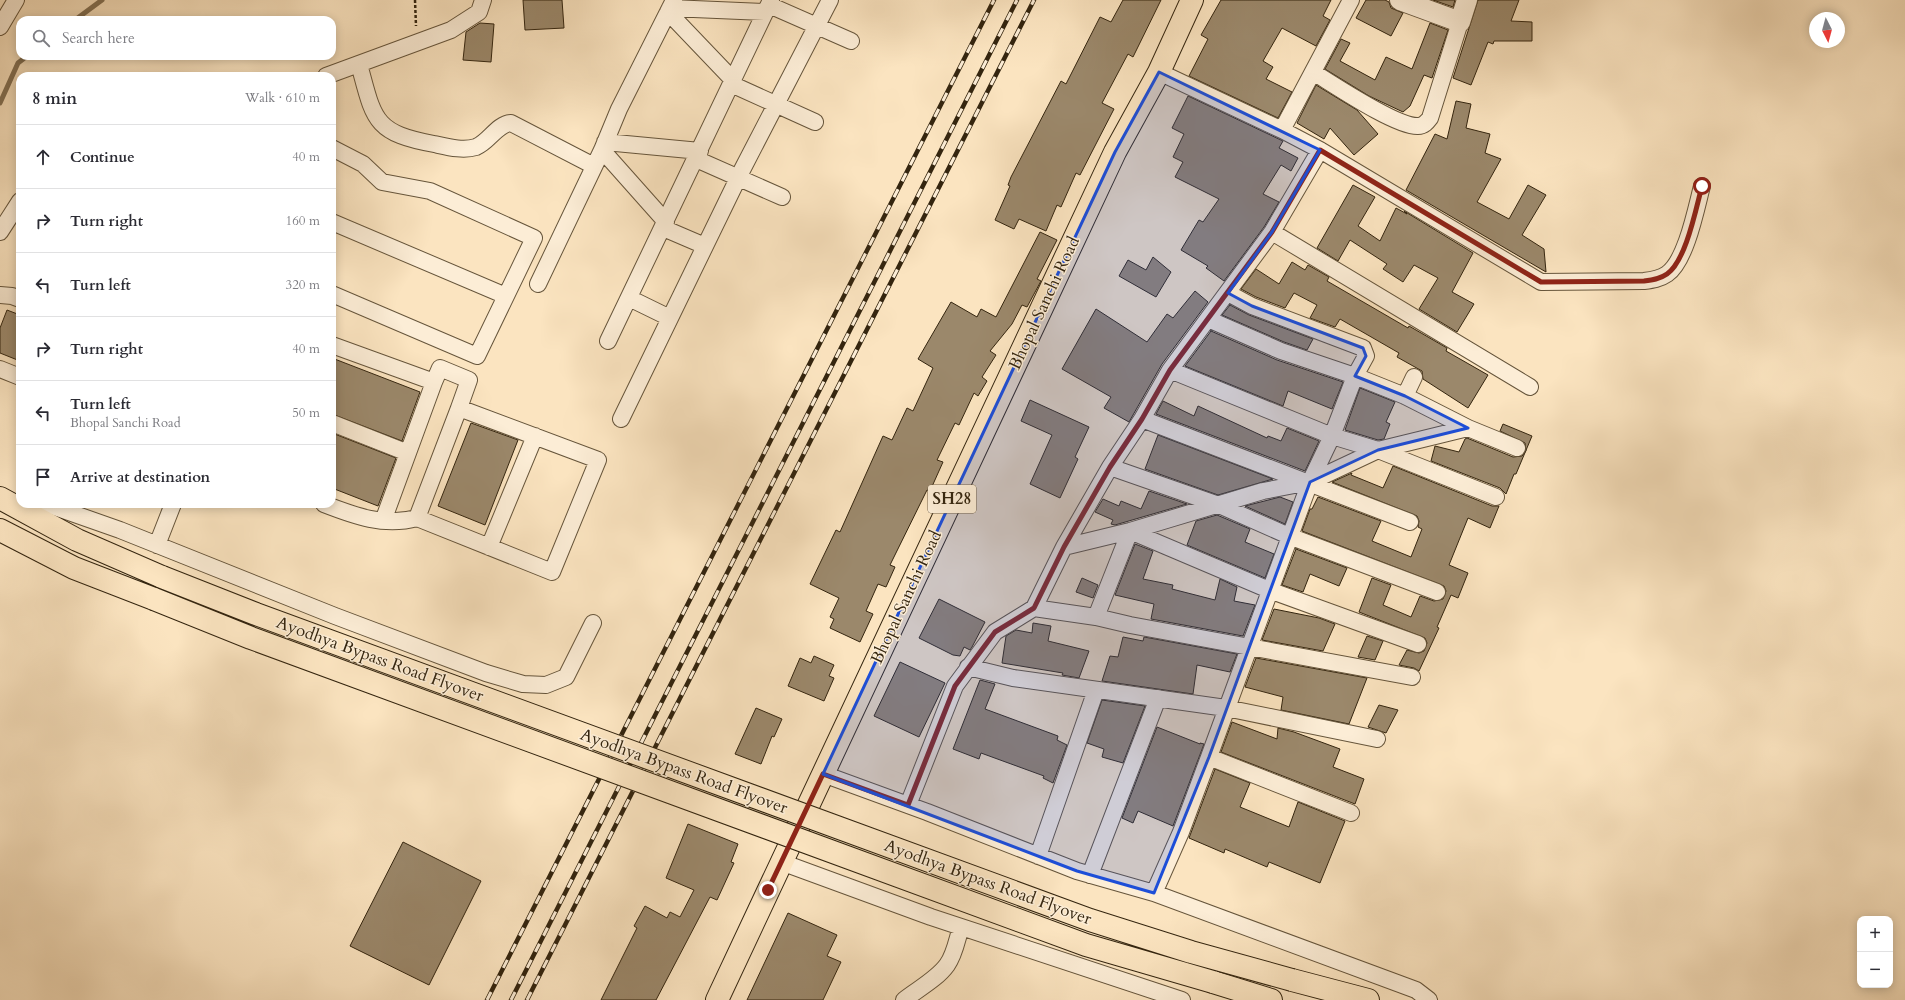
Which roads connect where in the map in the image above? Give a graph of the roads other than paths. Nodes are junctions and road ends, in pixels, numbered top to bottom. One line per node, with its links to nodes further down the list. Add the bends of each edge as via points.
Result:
1 (16, 0): 12 (street)
2 (483, 0): 14 (street, via 479,12 451,30)
3 (830, 0): 11 (street)
4 (1192, 0): 16 (main road, Bhopal Sanchi Road / SH28)
5 (1351, 0): 17 (street)
6 (1400, 0): 10 (street)
7 (1467, 0): 10 (street)
8 (769, 6): 9 (street); 11 (street); 18 (street)
9 (671, 7): 18 (street); 22 (street, via 619,109)
10 (1460, 22): 17 (street, via 1430,118 1425,124 1407,124 1378,111)
11 (816, 26): 13 (street); 19 (street)
12 (0, 27)
13 (851, 41)
14 (359, 64): 15 (street); 26 (street, via 375,116 388,128 404,137 465,149 482,144 511,122)
15 (336, 72)
16 (1159, 72): 21 (street); 98 (main road, Bhopal Sanchi Road / SH28, via 1115,152)
17 (1313, 72): 21 (street)
18 (732, 82): 19 (street); 25 (street)
19 (776, 104): 20 (street); 27 (street)
20 (815, 122)
21 (1282, 130): 24 (street)
22 (604, 146): 25 (street); 26 (street); 32 (street)
23 (336, 150): 40 (street, via 363,164 382,182 430,191 534,238)
24 (1320, 150): 28 (street, via 1541,282 1644,281 1656,280 1667,274 1682,254); 34 (street)
25 (698, 155): 27 (street); 32 (street)
26 (594, 166): 36 (street)
27 (738, 178): 29 (street); 35 (street)
28 (1702, 186)
29 (782, 196)
30 (16, 207): 33 (street)
31 (336, 224): 40 (street)
32 (664, 225): 35 (street); 42 (street)
33 (0, 232)
34 (1272, 232): 37 (street); 53 (street)
35 (705, 246): 43 (street)
36 (538, 284)
37 (1228, 293): 44 (street); 50 (street, via 1252,306 1362,348 1366,356)
38 (0, 295): 41 (street)
39 (336, 296): 40 (street, via 477,356)
40 (506, 296)
41 (16, 298)
42 (629, 298): 43 (street); 45 (street)
43 (670, 318): 56 (street)
44 (1208, 319): 48 (street); 50 (street, via 1281,352)
45 (608, 341)
46 (336, 346): 52 (street)
47 (0, 369): 49 (street)
48 (1170, 370): 57 (street); 61 (street)
49 (16, 375)
50 (1355, 376): 54 (street); 61 (street)
51 (1414, 377): 54 (street)
52 (434, 382): 55 (street, via 440,368 469,380); 64 (street)
53 (1530, 387)
54 (1405, 396): 59 (street)
55 (459, 408): 60 (street); 75 (street)
56 (621, 419)
57 (1142, 419): 65 (street); 66 (street)
58 (336, 425): 64 (street)
59 (1468, 428): 62 (street); 63 (street)
60 (535, 436): 82 (street); 82 (street, via 598,460 552,572)
61 (1332, 436): 63 (street); 66 (street)
62 (1517, 448)
63 (1378, 450): 66 (street); 67 (street)
64 (408, 453): 76 (street)
65 (1110, 467): 69 (street); 83 (street)
66 (1310, 482): 69 (street); 77 (street); 80 (street)
67 (1496, 497)
68 (6, 502): 70 (main road, Ayodhya Bypass Road Flyover, bridge)
69 (1219, 505): 79 (street); 80 (street)
70 (16, 507)
71 (17, 508): 110 (main road, Ayodhya Bypass Road Flyover, bridge, via 77,540 256,614 1090,920 1191,952)
72 (57, 508): 81 (street)
73 (171, 508): 81 (street)
74 (335, 508): 76 (street, via 364,519)
75 (417, 518): 76 (street, via 405,522); 82 (street)
76 (383, 521)
77 (1410, 522)
78 (0, 530): 109 (main road, Ayodhya Bypass Road Flyover, bridge, via 74,568 251,638 1086,945)
79 (1130, 531): 83 (street); 84 (street); 87 (street)
80 (1289, 536): 84 (street); 85 (street)
81 (157, 545): 88 (street, via 335,616 486,673 523,684 546,685 566,677)
82 (489, 547)
83 (1064, 547): 86 (street)
84 (1269, 590): 89 (street); 90 (street)
85 (1437, 592)
86 (1034, 608): 87 (street); 91 (street, via 995,632)
87 (1096, 617): 90 (street)
88 (592, 623)
89 (1418, 644)
90 (1248, 647): 92 (street); 95 (street)
91 (968, 668): 93 (street, via 1013,678); 99 (street, via 955,686)
92 (1412, 677)
93 (1096, 690): 94 (street); 101 (street)
94 (1158, 698): 95 (street); 103 (street)
95 (1226, 708): 96 (street); 97 (street)
96 (1377, 739)
97 (1209, 756): 100 (street); 104 (street, via 1181,832)
98 (823, 774): 99 (street); 102 (main road, Bhopal Sanchi Road / SH28)
99 (908, 805): 101 (street)
100 (1351, 813)
101 (1038, 856): 103 (street)
102 (781, 862): 105 (street); 106 (main road, Bhopal Sanchi Road / SH28)
103 (1090, 875): 104 (street)
104 (1154, 893): 111 (street, via 1416,990)
105 (961, 926): 107 (street, via 948,964); 108 (street)
106 (717, 1000)
107 (904, 1000)
108 (1182, 1000)
109 (1271, 1000)
110 (1368, 1000)
111 (1429, 1000)

